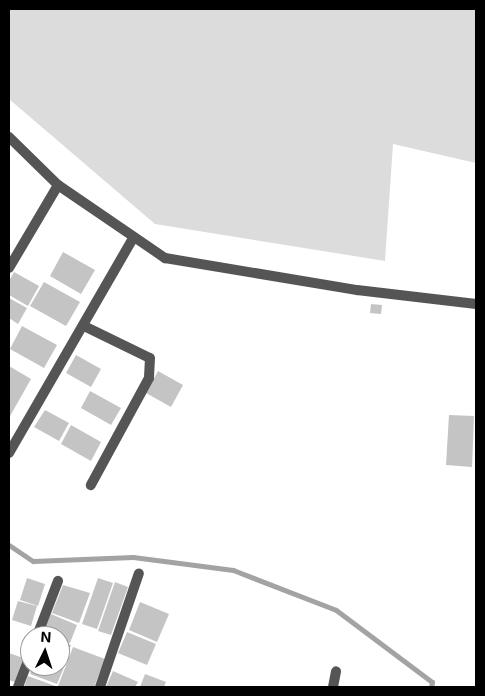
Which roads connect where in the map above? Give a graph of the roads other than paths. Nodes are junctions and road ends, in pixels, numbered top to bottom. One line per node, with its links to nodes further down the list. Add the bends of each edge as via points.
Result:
1 (9, 137): 2 (street)
2 (58, 185): 3 (street); 4 (street)
3 (133, 238): 5 (street, via 164,258 356,290); 6 (street)
4 (9, 268)
5 (476, 304)
6 (84, 326): 7 (street); 8 (street, via 150,358 150,378)
7 (9, 453)
8 (91, 485)
9 (139, 574): 13 (street)
10 (58, 582): 11 (street)
11 (41, 626)
12 (336, 671): 14 (street)
13 (100, 687)
14 (333, 687)

